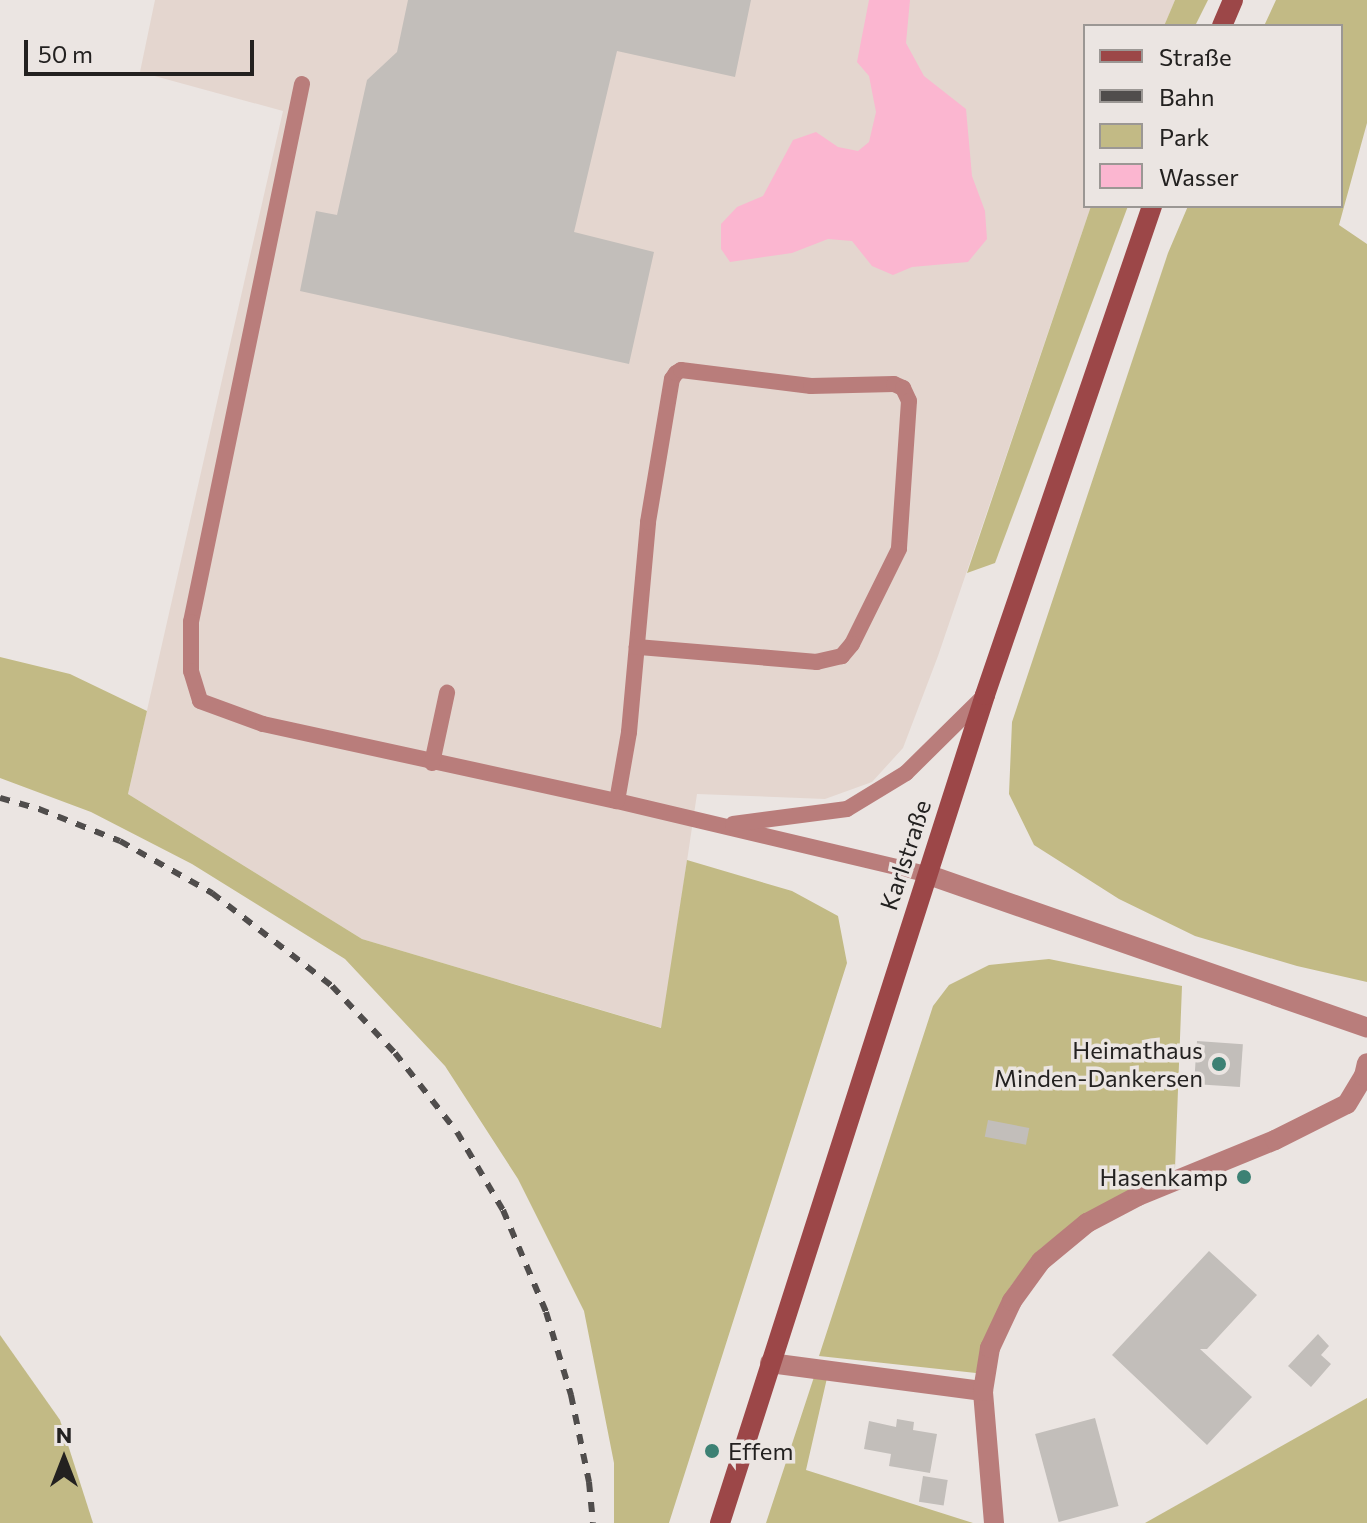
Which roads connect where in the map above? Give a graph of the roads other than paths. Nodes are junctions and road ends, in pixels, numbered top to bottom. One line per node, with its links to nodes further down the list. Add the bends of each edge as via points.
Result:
1 (1233, 0): 2 (street)
2 (1223, 24)
3 (302, 84): 8 (lane, via 191,622 191,671 200,701 263,724)
4 (1151, 208): 7 (street, Karlstraße)
5 (637, 647): 5 (lane, via 654,482 676,373 811,386 903,388 909,401 899,549 842,656 817,662); 9 (lane)
6 (447, 693): 8 (lane)
7 (985, 695): 10 (lane, via 906,773 847,809); 11 (street, Karlstraße)
8 (432, 763): 9 (lane)
9 (617, 801): 10 (lane)
10 (722, 826): 11 (lane)
11 (926, 874): 12 (street); 14 (street, Karlstraße)
12 (1367, 1028)
13 (1367, 1063): 15 (street, via 1347,1104 1138,1196 1087,1223 1041,1261 1012,1301 990,1348)
14 (770, 1363): 15 (street); 16 (street, Karlstraße)
15 (983, 1391): 17 (street)
16 (720, 1523)
17 (994, 1523)

